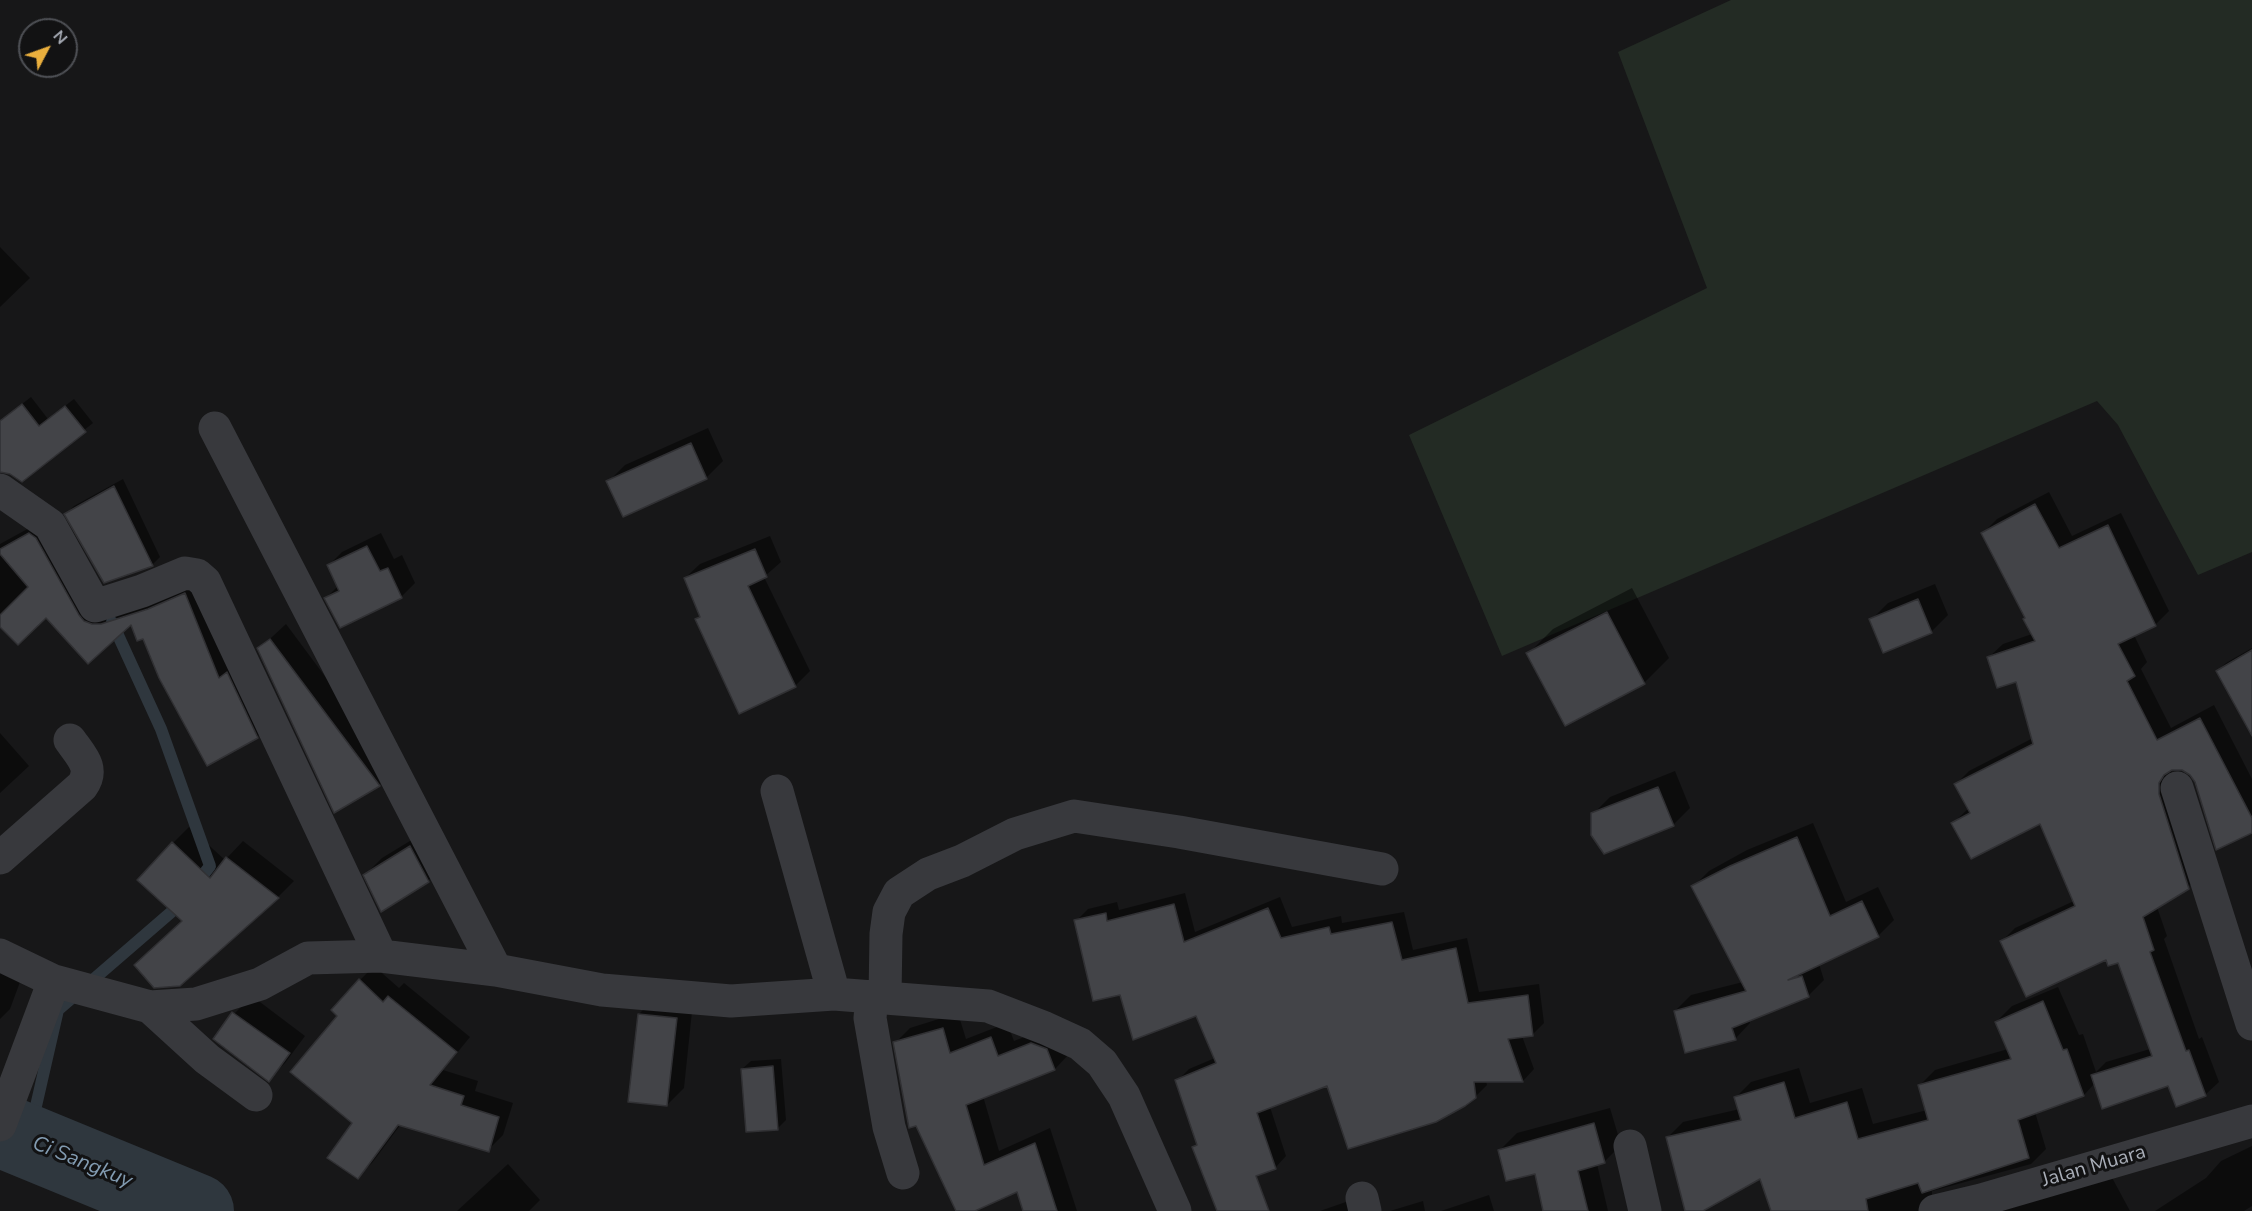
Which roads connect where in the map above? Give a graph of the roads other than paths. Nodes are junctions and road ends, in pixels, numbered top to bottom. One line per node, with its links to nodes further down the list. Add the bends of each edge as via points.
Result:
1 (215, 428): 10 (street)
2 (0, 490): 9 (street, via 50,525 95,606 185,573 197,575 205,582)
3 (70, 740): 6 (street, via 88,769 87,778)
4 (2177, 788): 15 (street)
5 (777, 791): 12 (street)
6 (0, 858)
7 (1382, 869): 13 (street, via 1074,816 1015,834 928,874 899,893 889,912)
8 (0, 956): 11 (street)
9 (381, 956): 10 (street); 14 (street, via 308,958 260,984 196,1004)
10 (496, 970): 12 (street, via 602,990 731,1000)
11 (54, 981): 14 (street); 18 (street)
12 (834, 994): 13 (street)
13 (879, 997): 20 (street, via 870,1018 890,1127); 22 (street, via 988,1006 1080,1044 1102,1063 1124,1096)
14 (150, 1007): 16 (street, via 207,1059)
15 (2252, 1024)
16 (256, 1095)
17 (2252, 1121): 21 (street, Jalan Muara)
18 (0, 1125)
19 (1630, 1146): 23 (street)
20 (903, 1173)
21 (1984, 1206): 24 (street, Jalan Muara)
22 (1175, 1211)
23 (1645, 1211)
24 (1935, 1211)

